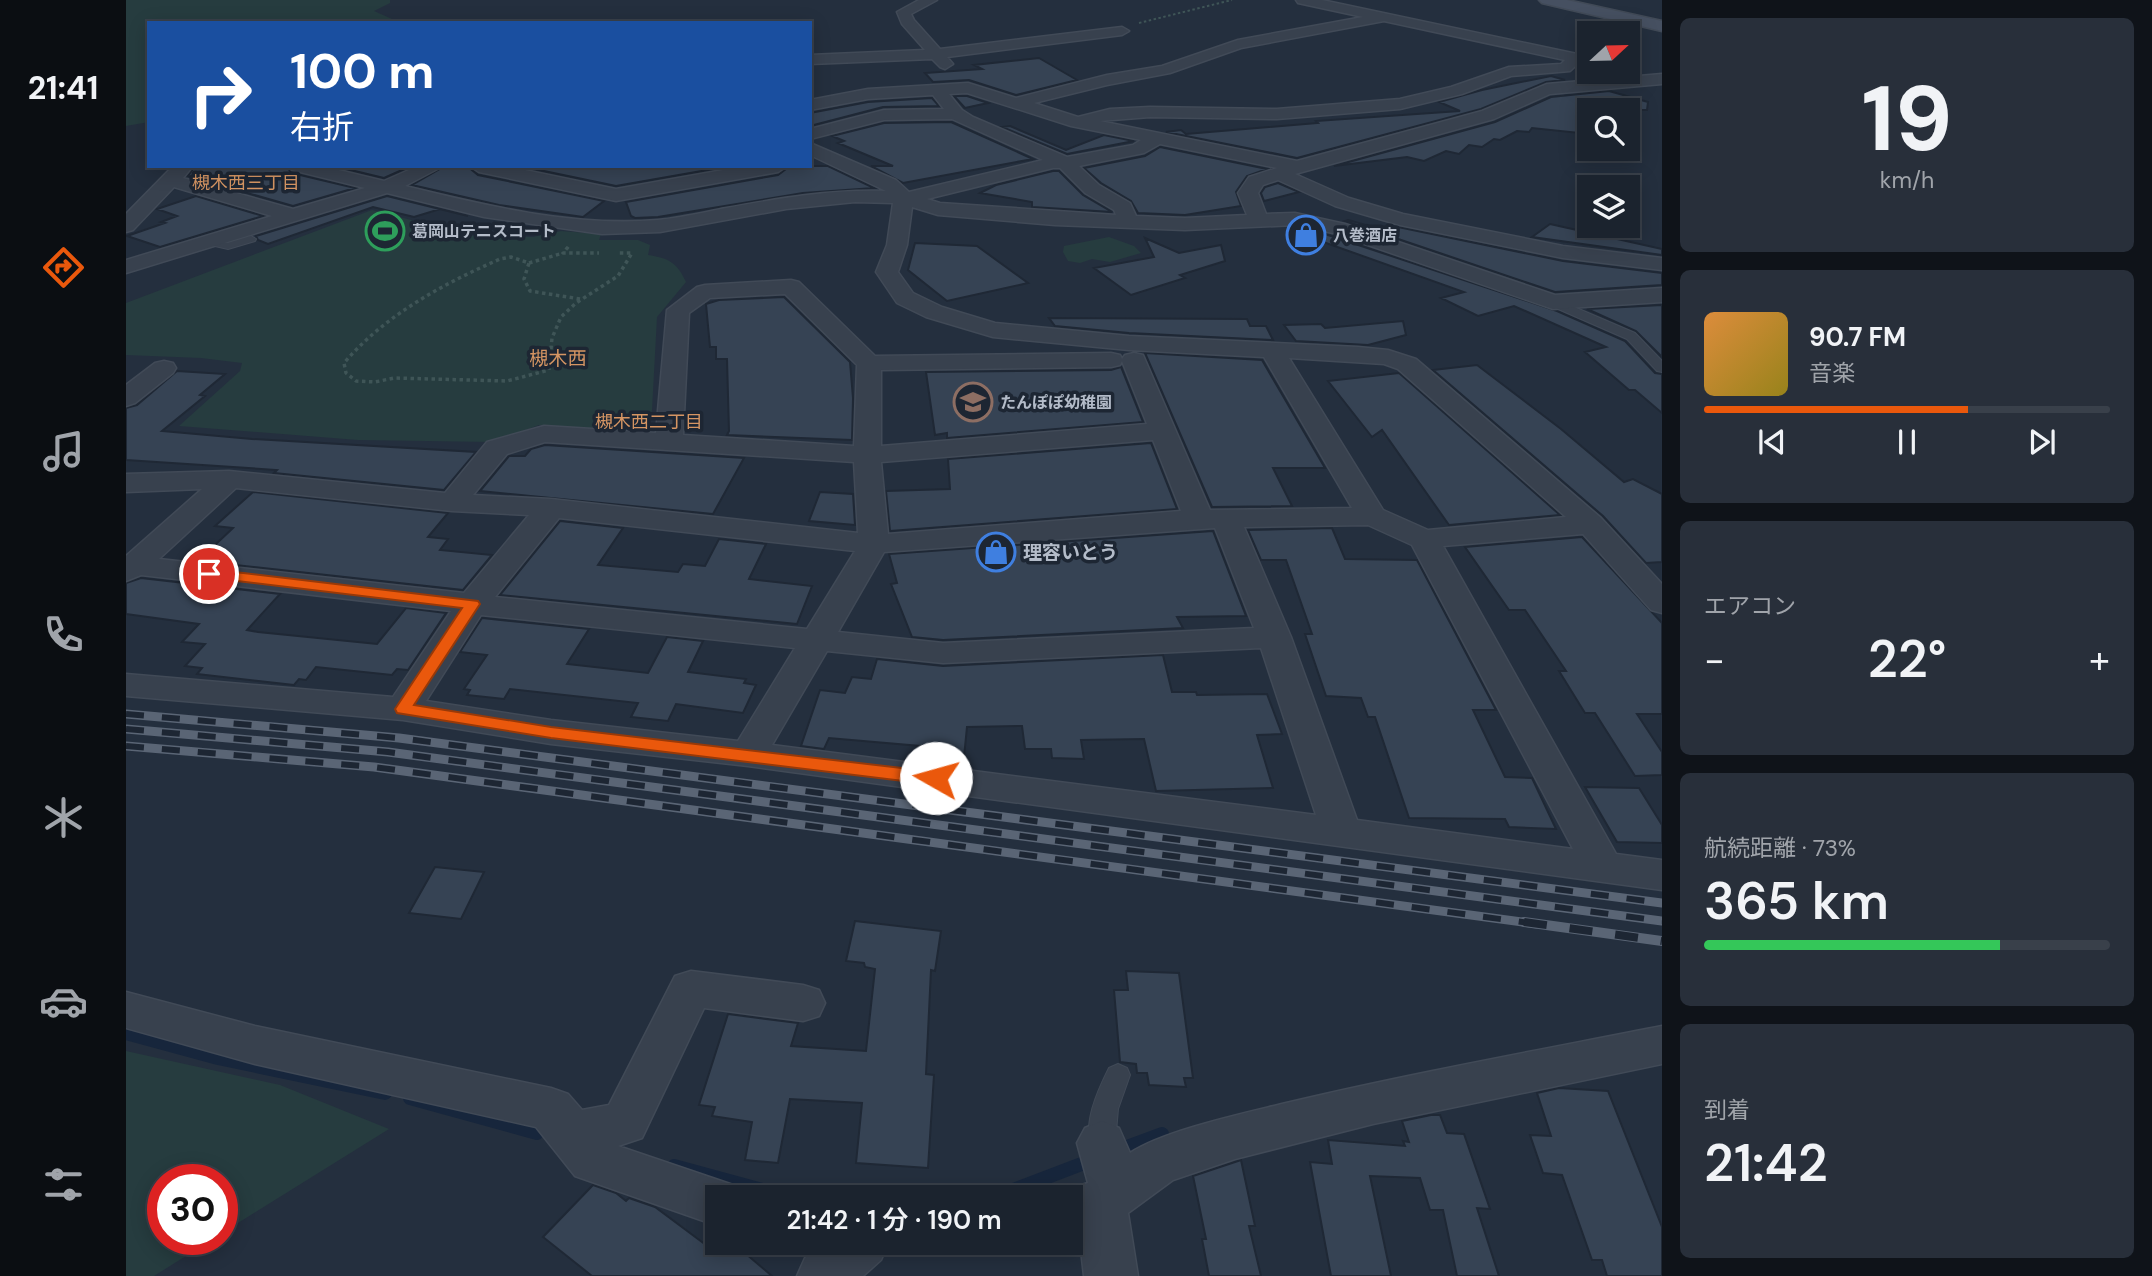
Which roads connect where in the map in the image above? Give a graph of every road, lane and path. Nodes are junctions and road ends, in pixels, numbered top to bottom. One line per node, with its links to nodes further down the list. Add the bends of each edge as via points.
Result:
1 (930, 0): 8 (street, via 904,12)
2 (1232, 0): 7 (path, via 1145,20)
3 (1303, 0): 5 (street)
4 (1547, 0): 6 (street)
5 (1385, 17): 9 (street); 16 (street, via 1238,44 1165,70)
6 (1662, 26)
7 (1122, 31): 8 (street)
8 (937, 54): 10 (street); 14 (street)
9 (1577, 58)
10 (812, 60)
11 (1577, 62): 19 (street, via 1565,68 1509,72 1456,91 1389,105 1277,114 1110,114)
12 (1640, 73): 13 (street)
13 (1662, 79): 25 (street, via 1547,89 1488,115)
14 (968, 88): 15 (street); 16 (street)
15 (937, 91): 17 (street, via 856,95); 18 (street)
16 (1015, 103): 19 (street)
17 (812, 105)
18 (957, 114): 20 (street, via 884,115); 24 (street)
19 (1077, 122): 21 (street)
20 (812, 133)
21 (1159, 138): 22 (street); 25 (street)
22 (1138, 149): 24 (street); 30 (street, via 1143,159)
23 (819, 159): 36 (street, via 889,184)
24 (1065, 163): 36 (street); 40 (street, via 1094,179 1092,189 1123,207)
25 (1300, 167): 32 (street)
26 (306, 168): 34 (street)
27 (430, 168): 34 (street)
28 (488, 168): 35 (street)
29 (767, 168): 35 (street)
30 (1124, 171)
31 (177, 173): 37 (street); 38 (street)
32 (1278, 173): 39 (street, via 1255,181 1248,193); 48 (street, via 1342,202 1400,219 1563,252)
33 (627, 176): 35 (street)
34 (387, 187): 38 (street); 41 (street, via 484,211)
35 (616, 195): 41 (street)
36 (904, 198): 40 (street, via 938,209); 41 (street, via 823,198 660,226); 53 (street, via 897,245 887,271 905,298 993,330)
37 (131, 216)
38 (294, 216): 43 (street)
39 (1258, 219): 40 (street); 52 (street, via 1295,219 1338,228)
40 (1128, 222)
41 (595, 227): 44 (path)
42 (251, 239): 43 (lane, via 228,246)
43 (207, 243): 49 (street)
44 (563, 253): 45 (path); 47 (path)
45 (605, 253)
46 (618, 253): 51 (path, via 632,253 616,278)
47 (529, 263): 51 (path, via 524,279 530,291); 51 (path, via 499,258 437,290 352,352 344,363 346,373 356,381 375,382 394,378 507,381 549,370 550,338 556,324)
48 (1662, 264)
49 (126, 267)
50 (1662, 295): 52 (street)
51 (580, 299)
52 (1553, 302): 58 (lane, via 1631,336)
53 (1162, 345): 54 (street); 55 (street)
54 (1273, 351): 67 (street); 69 (street, via 1388,357 1407,364)
55 (1134, 360): 56 (street); 60 (street)
56 (869, 363): 61 (street, via 791,287 705,292 678,310); 62 (street)
57 (126, 367): 59 (street, via 163,368)
58 (1662, 368)
59 (126, 398)
60 (1163, 432): 62 (street); 68 (street)
61 (669, 443): 62 (street); 65 (street, via 544,434 497,448)
62 (867, 455): 71 (street)
63 (229, 479): 64 (street); 65 (street); 72 (street)
64 (126, 483)
65 (452, 502): 66 (street)
66 (551, 508): 71 (street); 74 (street)
67 (1372, 516): 68 (street); 70 (street)
68 (1212, 519): 71 (street); 75 (street)
69 (1591, 524): 70 (street); 73 (street)
70 (1424, 539): 81 (street)
71 (874, 544): 76 (street)
72 (130, 568): 74 (street)
73 (1662, 603)
74 (472, 604): 76 (street); 78 (street)
75 (1274, 637): 76 (street, via 943,653); 80 (street)
76 (818, 641): 79 (street)
77 (126, 685): 78 (street)
78 (403, 709): 79 (street, via 551,732)
79 (748, 754): 80 (street)
80 (1341, 831): 81 (street)
81 (1604, 868): 82 (street)
82 (1662, 875)
83 (803, 1003): 87 (street, via 691,989 625,1123)
84 (126, 1010): 87 (street, via 255,1045 551,1109)
85 (1662, 1045): 88 (street, via 1373,1103 1235,1137)
86 (1118, 1075): 88 (lane, via 1105,1109)
87 (571, 1134): 89 (street, via 593,1160)
88 (1100, 1184): 92 (street)
89 (705, 1199)
90 (848, 1255): 91 (street)
91 (824, 1276)
92 (1111, 1276)

